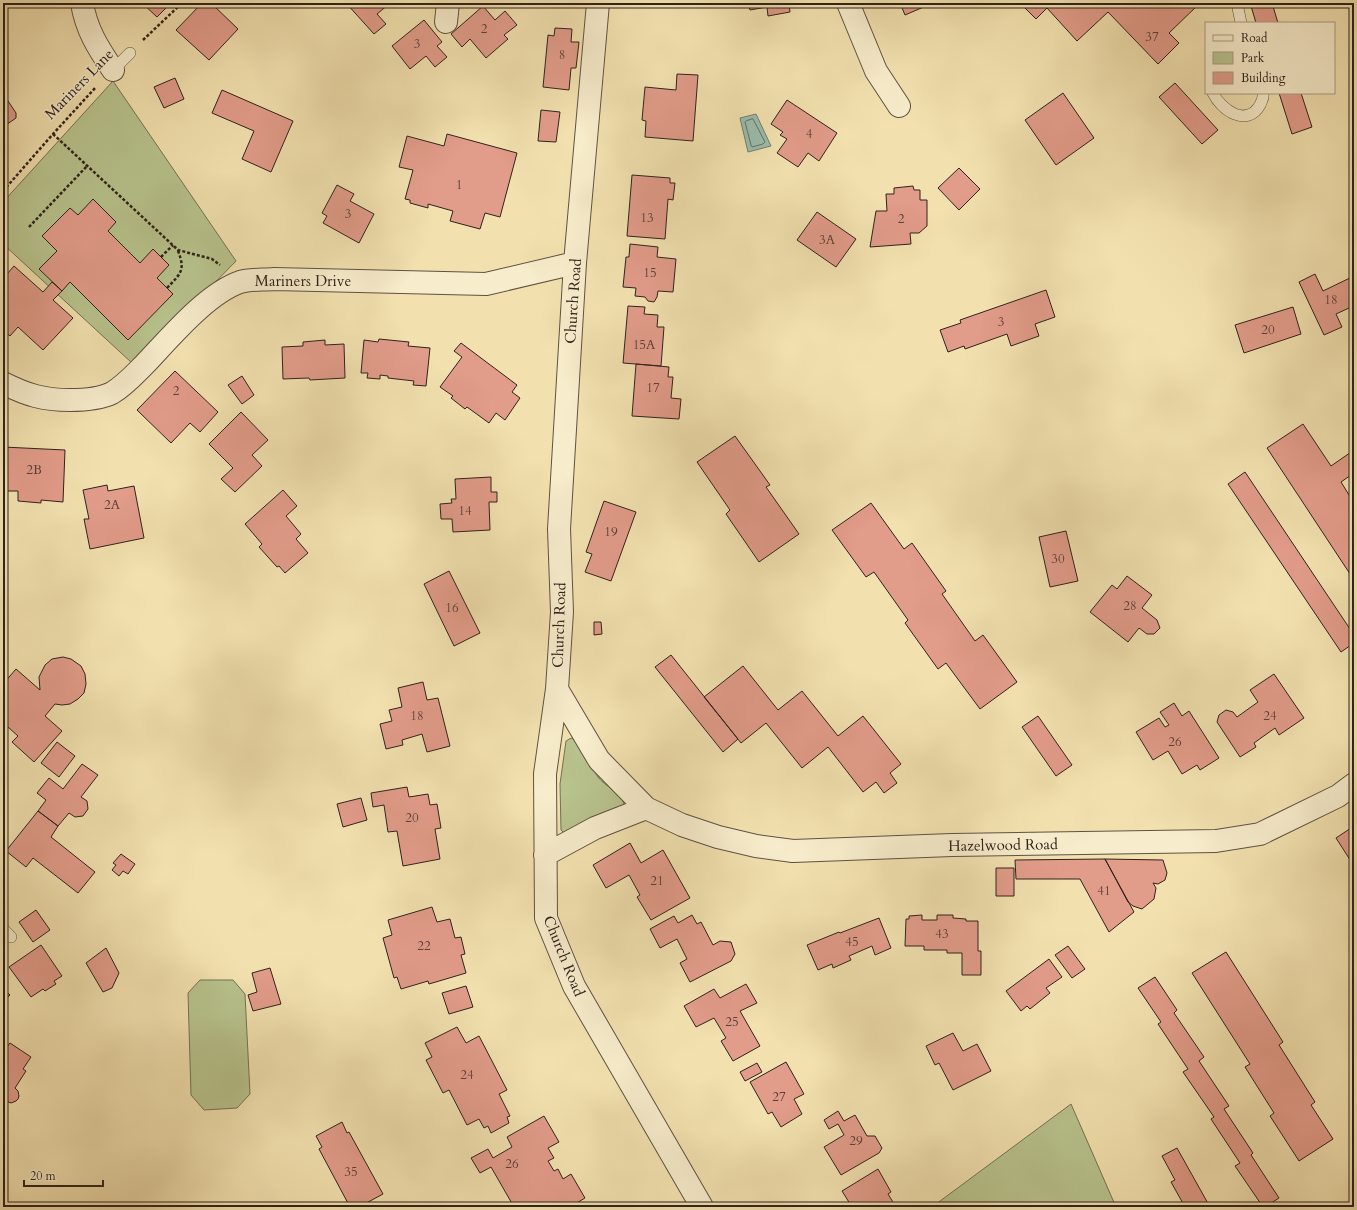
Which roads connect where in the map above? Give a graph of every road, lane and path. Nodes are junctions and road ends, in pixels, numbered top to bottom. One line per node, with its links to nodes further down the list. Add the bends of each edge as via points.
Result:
1 (82, 3): 8 (street, via 84,16 97,46)
2 (182, 3): 7 (path, Mariners Lane)
3 (598, 3): 19 (street, Church Road)
4 (848, 3): 11 (street, via 876,71)
5 (1237, 3): 6 (lane)
6 (1241, 22)
7 (130, 53): 8 (lane, Mariners Lane)
8 (113, 70): 12 (path, Mariners Lane)
9 (1214, 94): 10 (lane, via 1227,111 1237,116 1248,115 1257,109 1264,98)
10 (1263, 94)
11 (899, 106)
12 (53, 134): 13 (path); 14 (path, Mariners Lane)
13 (88, 165): 15 (path); 16 (path)
14 (3, 191)
15 (29, 227)
16 (173, 245): 17 (path); 18 (path)
17 (178, 250): 20 (path, via 212,259 227,270); 21 (path, via 183,262 179,274)
18 (161, 257)
19 (574, 263): 20 (street, Mariners Drive, via 486,284 274,279); 23 (street, Church Road, via 559,529 562,612)
20 (237, 284): 22 (street, Mariners Drive, via 216,295 197,311 127,382 111,393 87,400 39,398)
21 (167, 288)
22 (3, 383)
23 (556, 688): 25 (street, Hazelwood Road, via 599,760); 26 (street, Church Road, via 545,774)
24 (1354, 784): 25 (street, Hazelwood Road, via 1338,796 1260,834 1216,841 952,845 794,851 718,837 682,825)
25 (646, 808): 26 (street, via 595,828)
26 (545, 855): 27 (street, Church Road, via 546,918 574,986)
27 (702, 1207)

